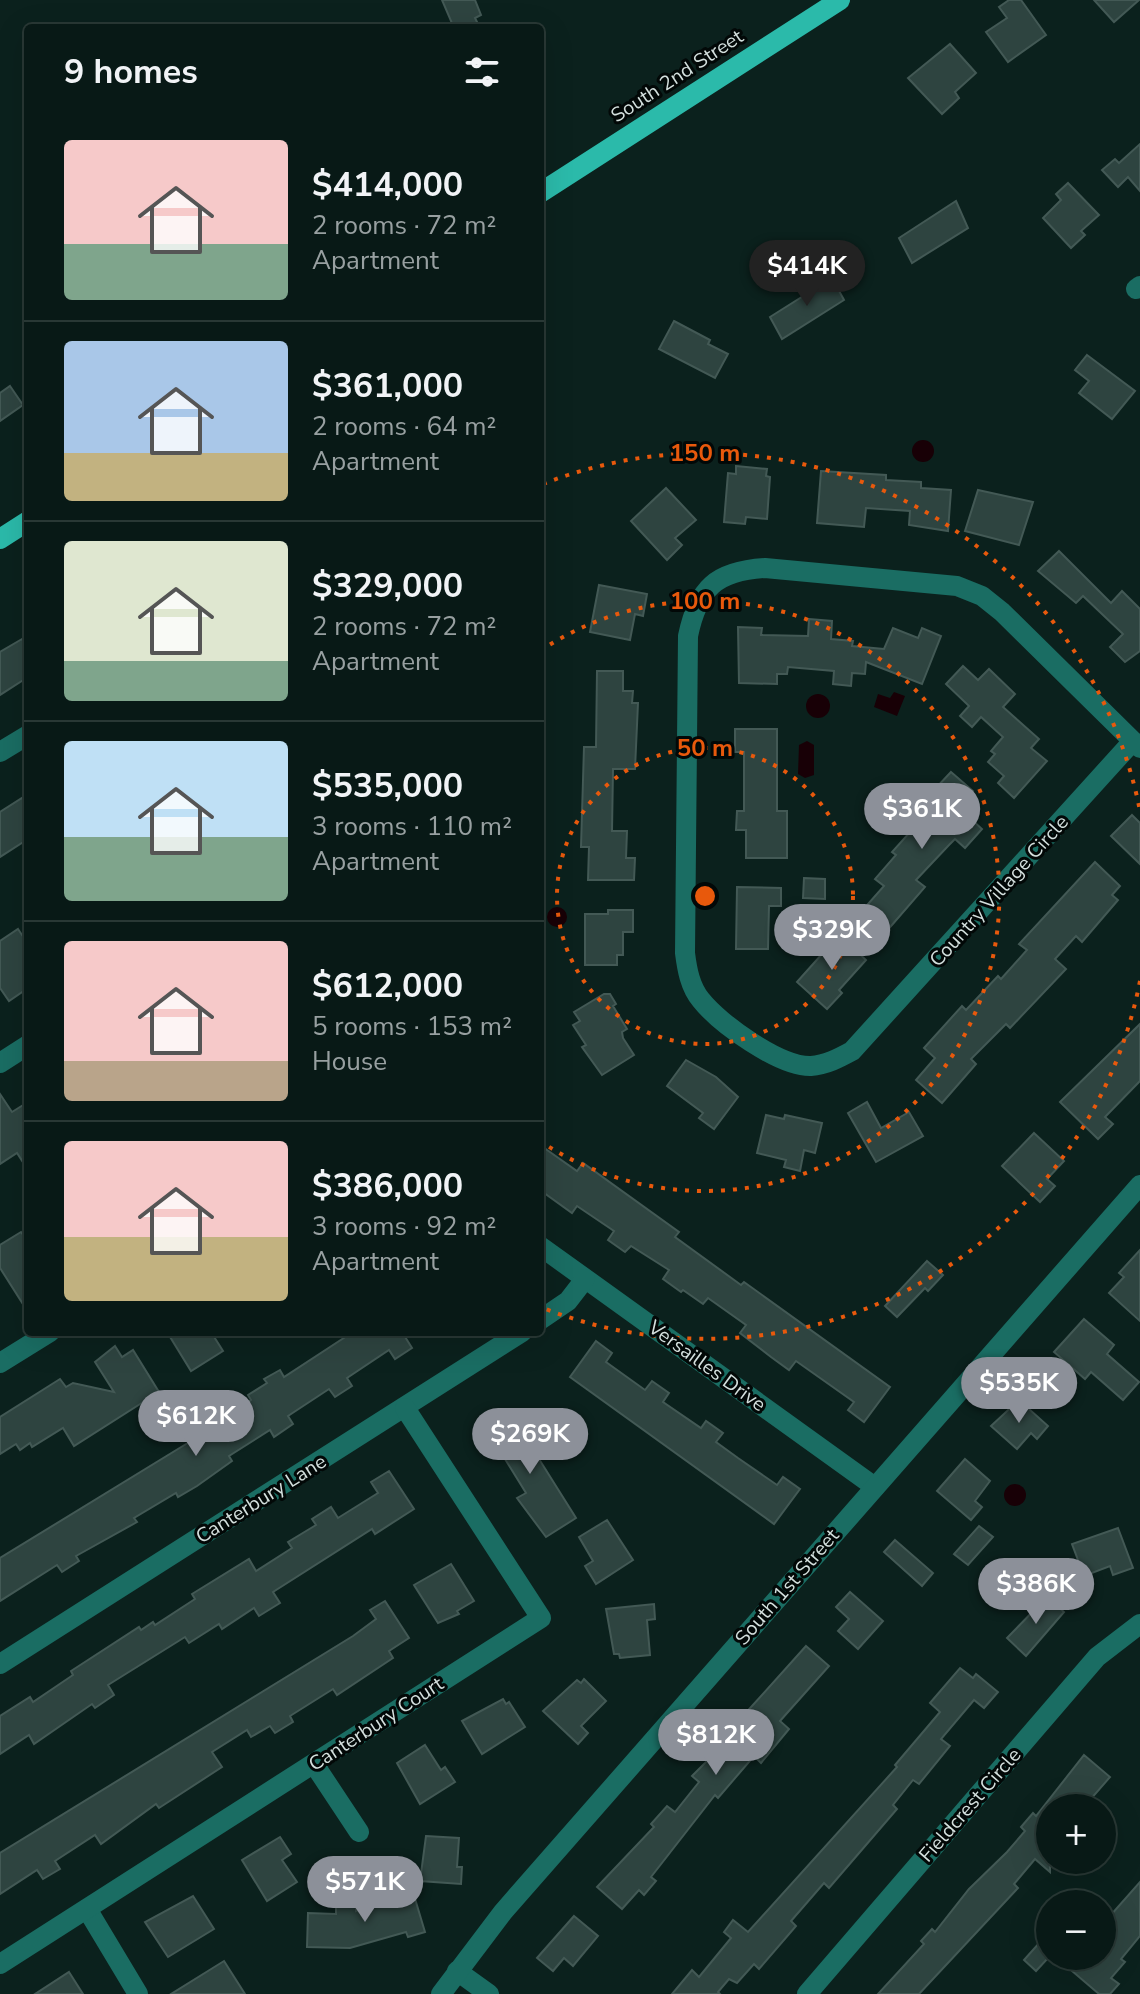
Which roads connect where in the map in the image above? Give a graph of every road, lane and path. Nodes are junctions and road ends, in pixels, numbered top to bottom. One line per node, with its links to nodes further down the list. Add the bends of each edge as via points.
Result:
1 (840, 0): 2 (main road, South 2nd Street)
2 (544, 190)
3 (24, 524): 4 (main road)
4 (0, 539)
5 (24, 737): 7 (street)
6 (1137, 744): 6 (street, Country Village Circle, via 852,1051 812,1066 784,1060 701,1000 685,953 688,636 698,602 720,578 737,570 765,568 957,586 1002,612)
7 (0, 752)
8 (24, 1048): 9 (street)
9 (0, 1063)
10 (1140, 1185): 18 (street, South 1st Street)
11 (544, 1249): 12 (street, Versailles Drive)
12 (585, 1279): 13 (street, via 568,1301); 18 (street, Versailles Drive)
13 (544, 1317)
14 (44, 1336): 16 (street)
15 (516, 1336): 17 (street, Canterbury Lane)
16 (0, 1363)
17 (405, 1408): 20 (street, Canterbury Lane); 21 (street, Canterbury Court, via 541,1618)
18 (875, 1487): 25 (street, South 1st Street)
19 (1140, 1624): 29 (street, Fieldcrest Circle, via 1097,1657)
20 (0, 1664)
21 (314, 1764): 22 (street); 23 (street, Canterbury Court)
22 (359, 1832)
23 (87, 1909): 24 (street, Canterbury Court); 26 (street)
24 (0, 1964)
25 (457, 1971): 27 (street, South 1st Street); 28 (street)
26 (138, 1994)
27 (441, 1994)
28 (489, 1994)
29 (807, 1994)

